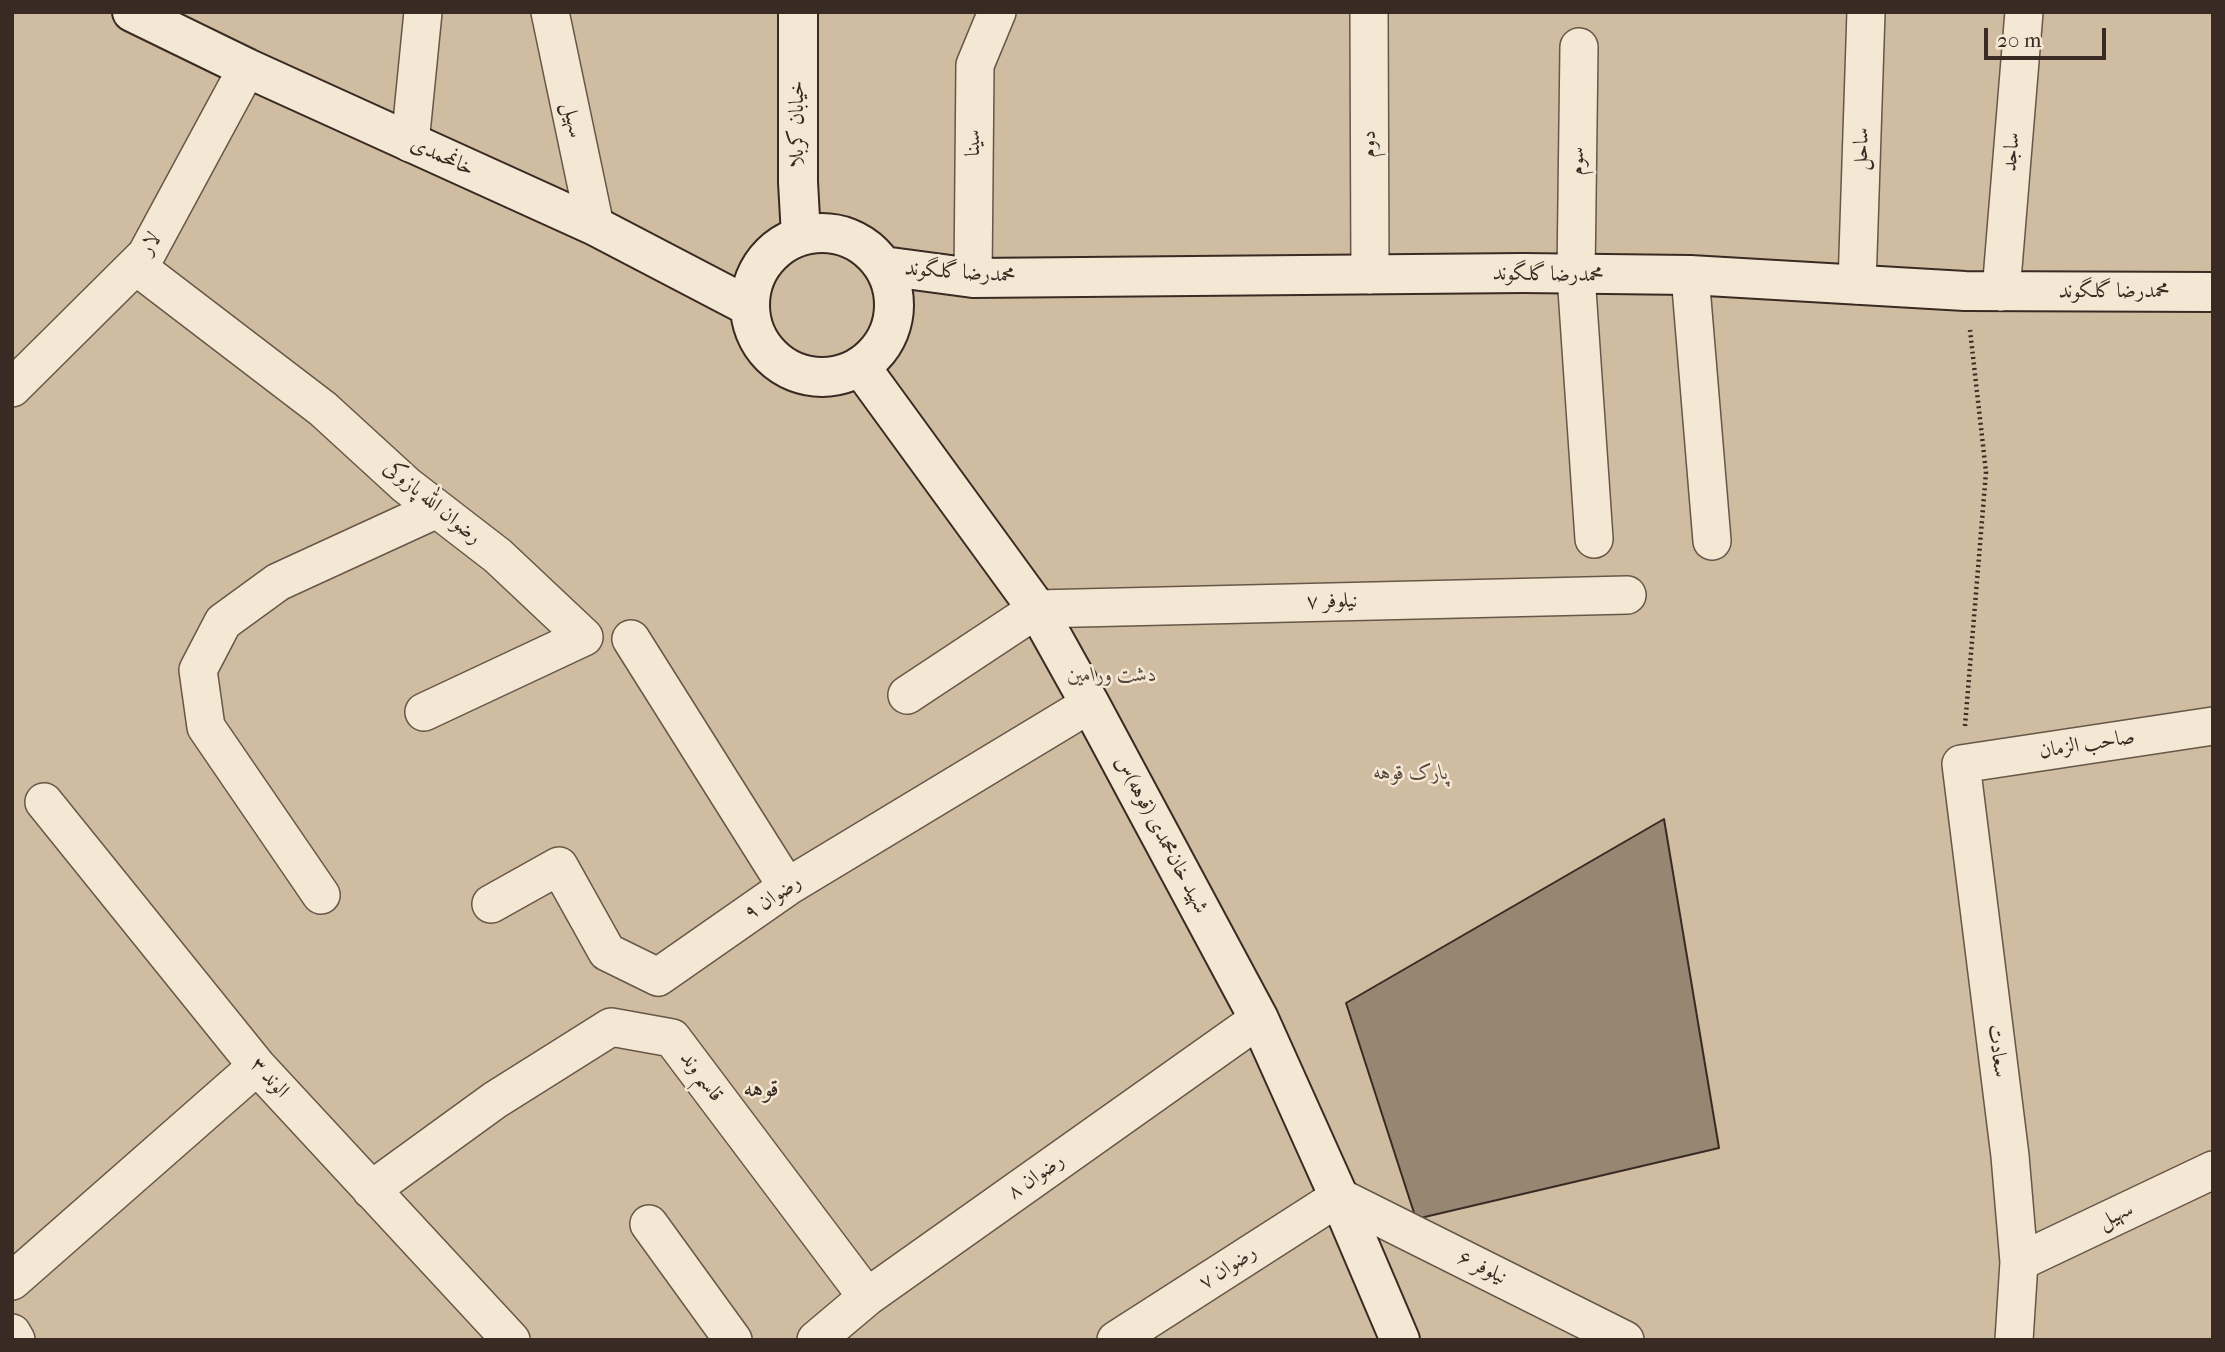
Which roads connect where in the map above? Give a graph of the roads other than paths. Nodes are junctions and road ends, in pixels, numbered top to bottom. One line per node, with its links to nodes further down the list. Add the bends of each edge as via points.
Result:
1 (132, 12): 10 (main road, خانمحمدی)
2 (423, 12): 11 (street)
3 (551, 12): 12 (street, سهیل)
4 (798, 12): 13 (main road, خیابان کربلا)
5 (997, 12): 19 (street, سینا, via 975,65)
6 (1369, 12): 16 (street, دوم)
7 (1866, 12): 20 (street, ساحل)
8 (2024, 12): 21 (street, ساجد)
9 (1579, 47): 17 (street, سوم)
10 (247, 68): 11 (main road, خانمحمدی); 14 (street, لار, via 146,255)
11 (410, 143): 12 (main road, خانمحمدی)
12 (596, 226): 23 (main road, خانمحمدی)
13 (801, 236): 15 (main road, via 838,234 871,252); 23 (main road, via 769,255 758,271)
14 (136, 265): 25 (street, لار); 26 (street, رضوان الله پازوکی, via 323,409)
15 (883, 266): 19 (main road, محمدرضا گلگوند); 24 (main road, via 894,302 892,321 875,354)
16 (1370, 275): 17 (main road, محمدرضا گلگوند); 19 (main road, محمدرضا گلگوند)
17 (1576, 275): 18 (main road, محمدرضا گلگوند); 27 (street, سوم)
18 (1690, 275): 20 (main road, محمدرضا گلگوند); 28 (street)
19 (973, 278)
20 (1857, 285): 21 (main road, محمدرضا گلگوند)
21 (1983, 291): 22 (main road, محمدرضا گلگوند)
22 (2213, 292)
23 (750, 307): 24 (main road, via 761,343 788,368 824,377)
24 (860, 366): 30 (main road, شهید خان‌محمدی (قوهه)س)
25 (12, 388)
26 (437, 509): 34 (street, رضوان الله پازوکی, via 498,556 584,637); 39 (street, via 278,582 223,622 198,670 206,727)
27 (1594, 540)
28 (1712, 541)
29 (1627, 595): 30 (street, نیلوفر ۷)
30 (1037, 609): 32 (street); 33 (main road, شهید خان‌محمدی (قوهه)س)
31 (631, 639): 38 (street)
32 (907, 695)
33 (1090, 704): 38 (street, رضوان ۹); 41 (main road, شهید خان‌محمدی (قوهه)س)
34 (424, 712)
35 (2213, 726): 36 (street, صاحب الزمان)
36 (1961, 764): 47 (street, سعادت)
37 (44, 802): 42 (street, الوند ۳)
38 (787, 887): 40 (street, رضوان ۹, via 658,977 607,952 559,866)
39 (321, 895)
40 (491, 904)
41 (1259, 1019): 45 (main road, شهید خان‌محمدی (قوهه)س); 49 (street, رضوان ۸)
42 (257, 1066): 44 (street, الوند ۳); 48 (street)
43 (2213, 1170): 47 (street, سهیل)
44 (371, 1190): 49 (street, قاسم وند, via 495,1100 611,1027 672,1038); 52 (street, الوند ۳)
45 (1339, 1197): 55 (street, رضوان ۷); 56 (main road, شهید خان‌محمدی (قوهه)س); 57 (street, نیلوفر ۶)
46 (649, 1224): 53 (street)
47 (2019, 1262): 58 (street, سعادت)
48 (12, 1281)
49 (867, 1297): 54 (street, رضوان ۸)
50 (12, 1333): 51 (street)
51 (16, 1340)
52 (511, 1340)
53 (733, 1340)
54 (816, 1340)
55 (1116, 1340)
56 (1400, 1340)
57 (1625, 1340)
58 (2014, 1340)

